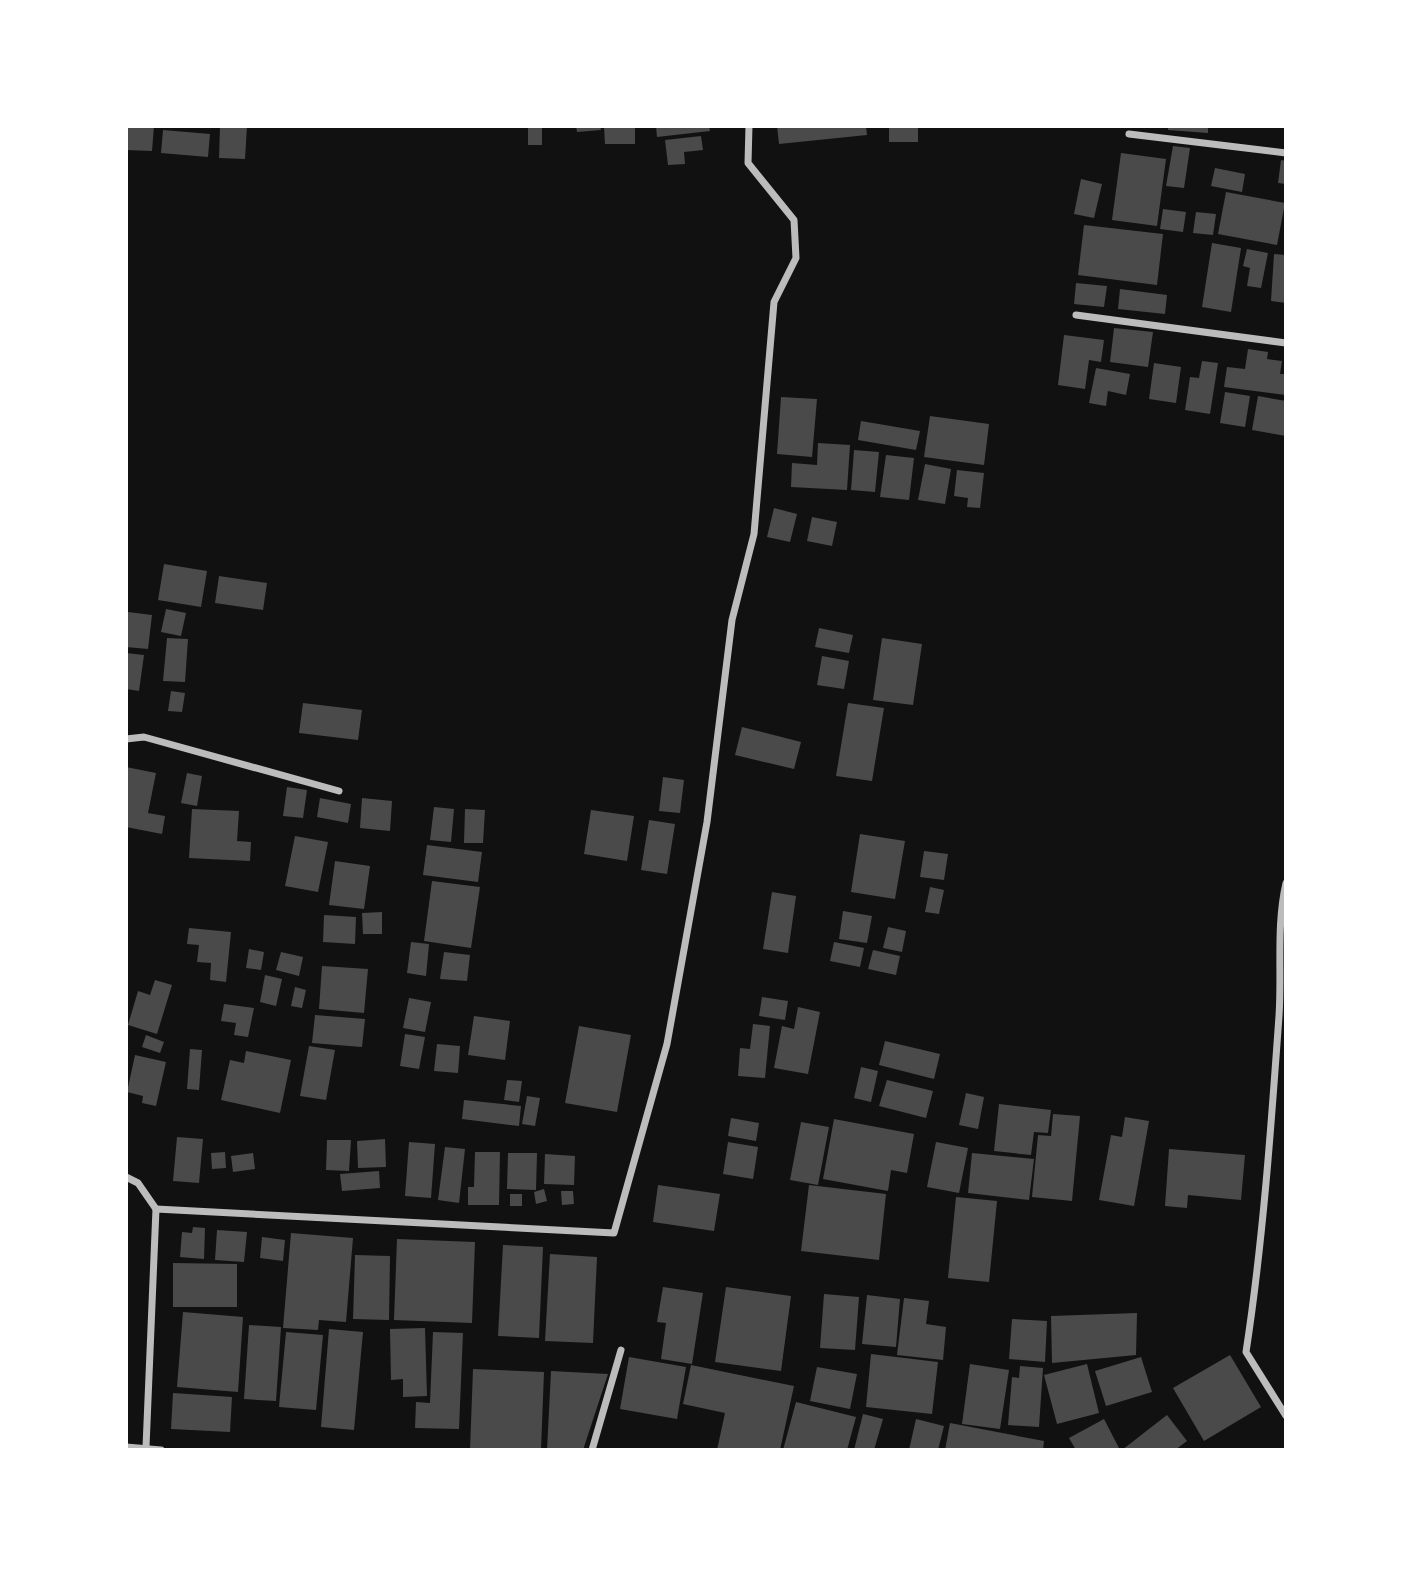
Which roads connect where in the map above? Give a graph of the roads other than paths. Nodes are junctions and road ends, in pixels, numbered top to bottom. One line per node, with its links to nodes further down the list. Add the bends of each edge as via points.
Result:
1 (749, 126): 10 (street, via 748,163 794,220 796,258 774,302 754,534 732,620 707,822 669,1031 614,1233)
2 (1129, 134): 3 (street)
3 (1286, 153)
4 (1076, 315): 5 (street)
5 (1286, 343)
6 (126, 739): 7 (street, via 144,737)
7 (339, 791)
8 (1286, 883): 12 (street, via 1281,905 1280,1013 1246,1352)
9 (126, 1177): 10 (street, via 138,1183)
10 (156, 1209): 14 (street)
11 (621, 1350): 16 (street)
12 (1286, 1416)
13 (126, 1447): 14 (street)
14 (146, 1447): 15 (street)
15 (161, 1450)
16 (592, 1450)

